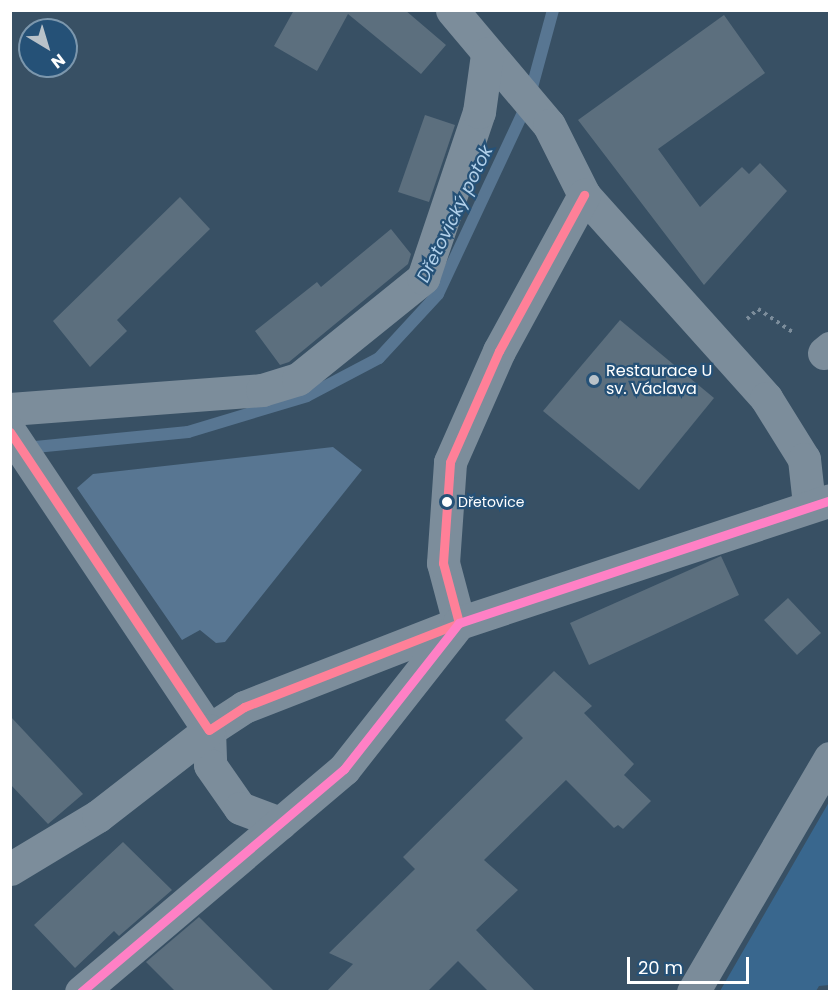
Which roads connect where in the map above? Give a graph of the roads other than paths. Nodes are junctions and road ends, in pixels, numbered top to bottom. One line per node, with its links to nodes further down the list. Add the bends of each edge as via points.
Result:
1 (452, 10): 2 (street)
2 (487, 54): 3 (street, via 549,125); 4 (street, via 478,112 423,278 298,379 262,390)
3 (584, 195): 6 (street, via 766,398 804,459); 7 (street, via 498,351 450,462 443,563)
4 (10, 410)
5 (10, 432): 8 (street)
6 (819, 502): 7 (street)
7 (459, 623): 8 (street, via 244,707); 10 (street, via 344,769)
8 (209, 730): 10 (street, via 210,765 240,808); 11 (street, via 98,816)
9 (830, 758): 13 (main road)
10 (280, 823): 12 (street)
11 (10, 869)
12 (81, 992)
13 (693, 992)

